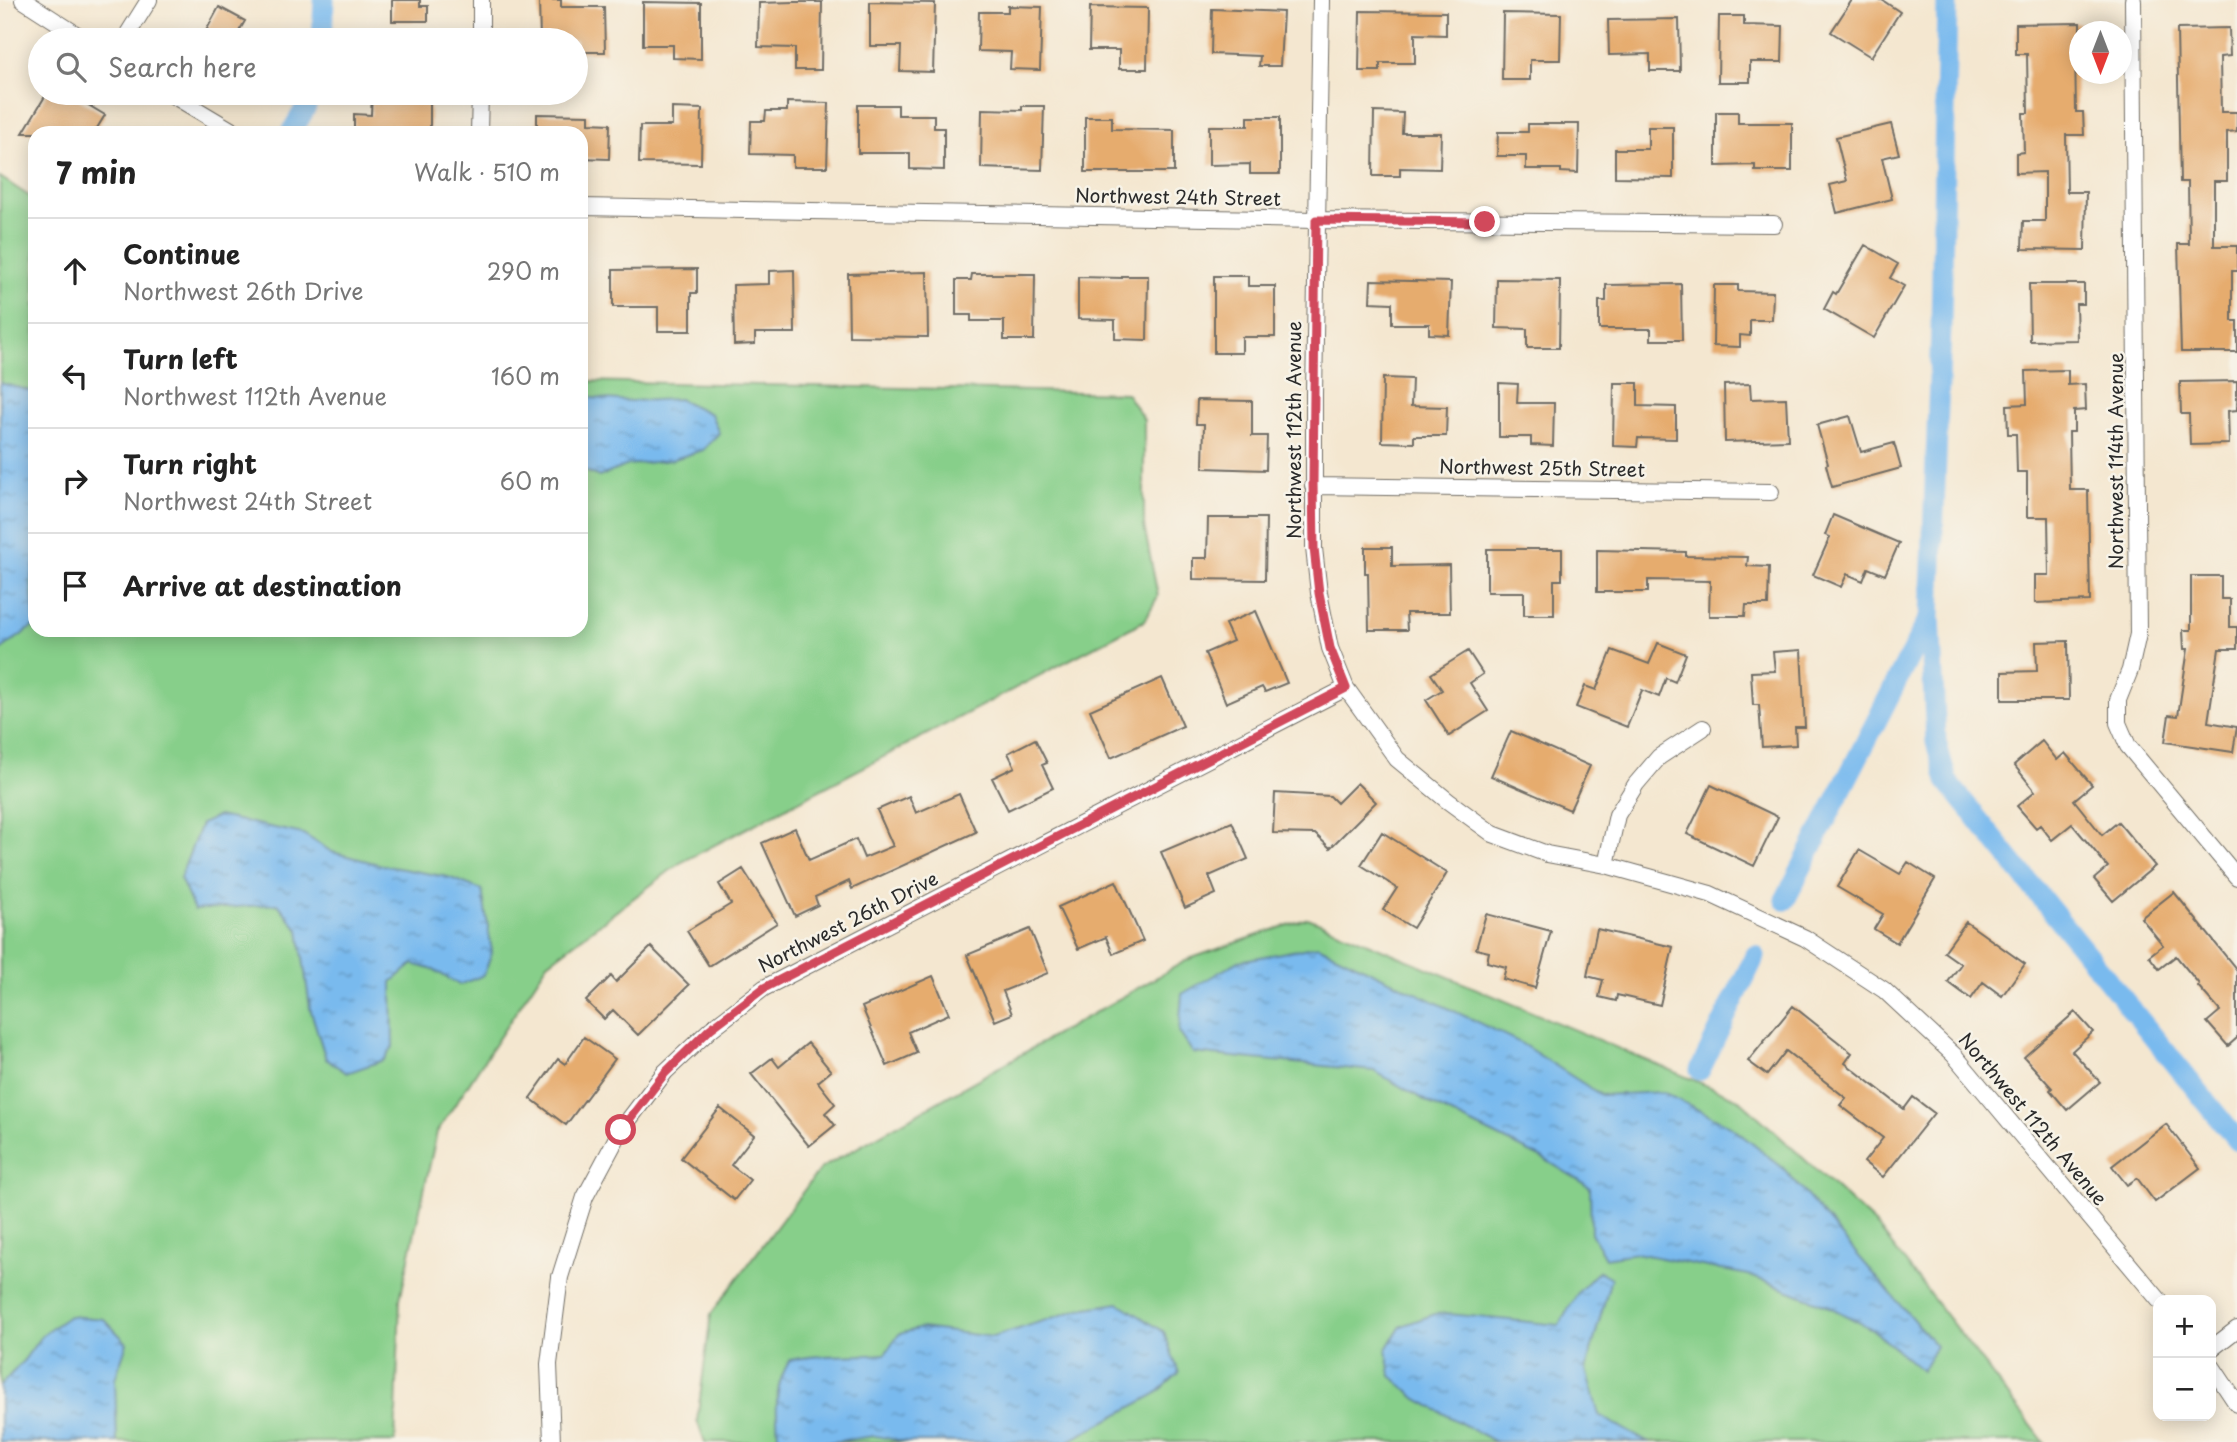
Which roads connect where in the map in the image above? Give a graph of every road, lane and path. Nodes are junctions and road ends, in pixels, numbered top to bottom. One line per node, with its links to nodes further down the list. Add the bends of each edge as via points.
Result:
1 (23, 0): 6 (street)
2 (149, 0): 7 (street)
3 (481, 0): 8 (street)
4 (1321, 0): 14 (street, Northwest 112th Avenue)
5 (2133, 0): 21 (street, Northwest 114th Avenue, via 2138,634 2118,699 2118,723 2129,746)
6 (66, 28)
7 (132, 28)
8 (481, 28)
9 (189, 105): 11 (street)
10 (480, 105): 12 (street)
11 (224, 126)
12 (479, 126)
13 (588, 207): 14 (street, Northwest 24th Street)
14 (1316, 220): 15 (street, Northwest 24th Street); 16 (street, Northwest 112th Avenue)
15 (1774, 224)
16 (1313, 486): 17 (street, Northwest 25th Street); 18 (street, Northwest 112th Avenue, via 1319,593 1330,648)
17 (1771, 492)
18 (1346, 688): 20 (street, Northwest 112th Avenue, via 1397,759 1493,834 1547,854); 27 (street, Northwest 26th Drive, via 764,988 710,1029 665,1073 621,1130 585,1197 560,1277 549,1364)
19 (1703, 728): 20 (street, via 1660,757 1636,784 1617,815)
20 (1606, 865): 22 (street, Northwest 112th Avenue, via 1710,894 1805,938 1884,990 1955,1055)
21 (2237, 877)
22 (2155, 1295)
23 (2237, 1329): 24 (street)
24 (2216, 1345)
25 (2216, 1372): 26 (street)
26 (2237, 1404)
27 (552, 1442)

